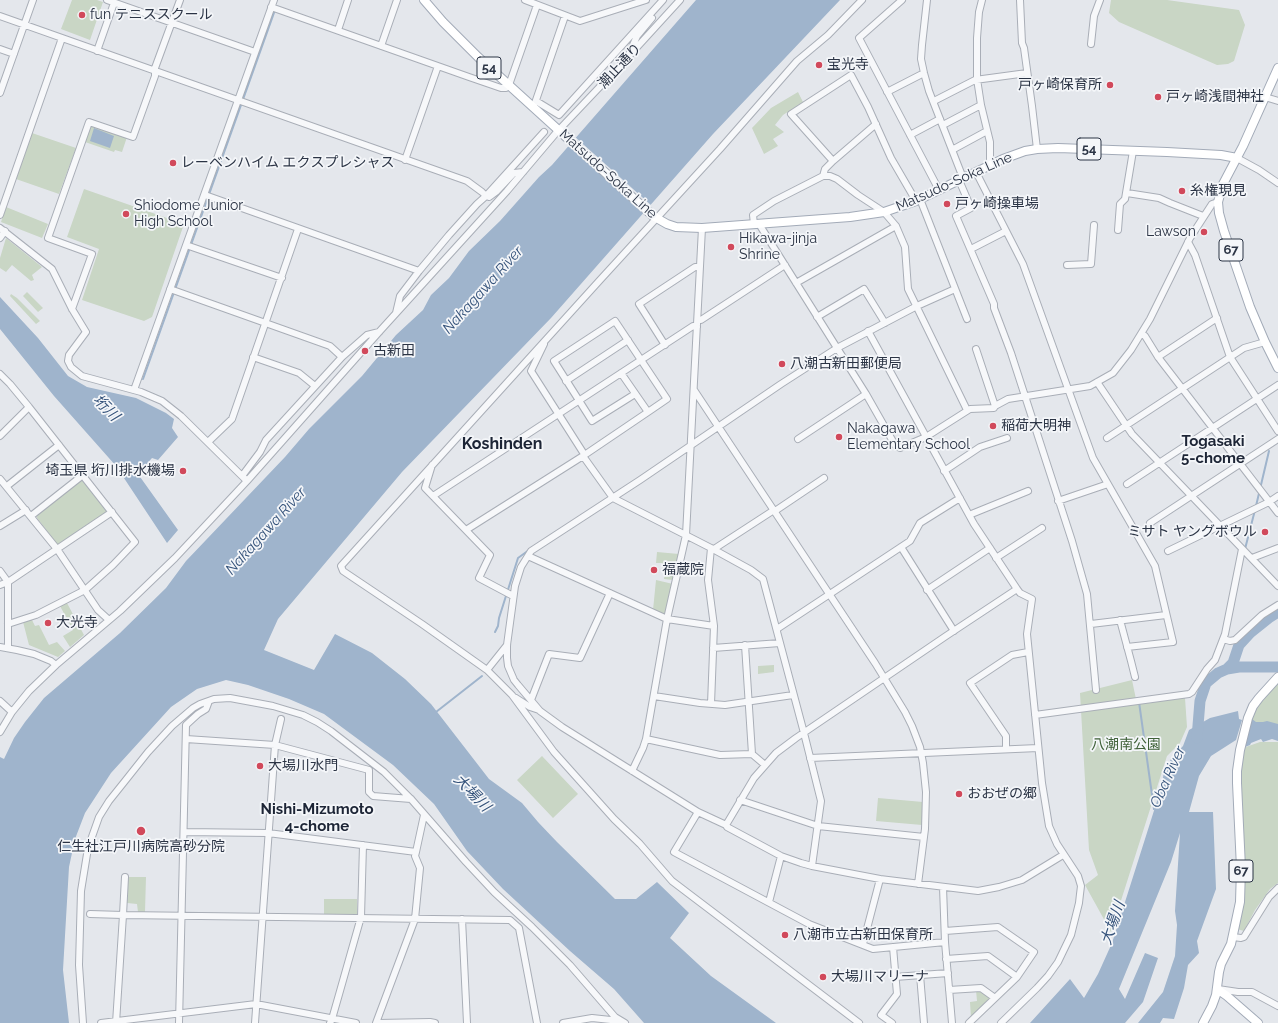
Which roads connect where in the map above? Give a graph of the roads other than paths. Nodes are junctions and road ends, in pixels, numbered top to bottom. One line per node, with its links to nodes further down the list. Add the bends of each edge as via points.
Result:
1 (33, 0): 24 (street)
2 (107, 0): 18 (street)
3 (180, 0): 23 (street)
4 (274, 0): 20 (street)
5 (348, 0): 25 (street)
6 (397, 0): 28 (street)
7 (424, 0): 40 (main road, Matsudo-Soka Line / 54, via 461,41)
8 (525, 0): 19 (street)
9 (646, 0): 22 (street, via 580,21)
10 (680, 0): 33 (street, 潮止通り)
11 (862, 0): 76 (street, via 828,35 797,61 720,149)
12 (902, 0): 41 (street, via 858,38)
13 (927, 0): 37 (street, via 921,58)
14 (982, 0): 39 (street, via 977,38)
15 (1020, 0): 38 (street, via 1022,43)
16 (1100, 0): 27 (street, via 1094,16)
17 (660, 1): 33 (street, via 657,12 637,36); 47 (street, via 559,116)
18 (114, 3): 23 (street); 30 (street)
19 (537, 5): 22 (street); 40 (street)
20 (271, 7): 25 (street); 31 (street)
21 (0, 16): 24 (street)
22 (565, 16): 47 (street)
23 (171, 23): 31 (street); 36 (street)
24 (24, 25): 26 (street); 32 (street)
25 (338, 30): 28 (street)
26 (62, 38): 30 (street); 74 (street)
27 (1091, 44)
28 (381, 46): 34 (street)
29 (0, 49): 32 (street)
30 (97, 51): 36 (street)
31 (255, 52): 44 (street)
32 (14, 54): 42 (street)
33 (628, 57): 53 (street, 潮止通り)
34 (438, 66): 40 (street, via 501,88); 59 (street)
35 (1278, 68): 43 (main road)
36 (155, 71): 44 (street); 98 (street, via 133,137 89,122 48,238 92,254)
37 (924, 72): 41 (street); 45 (street)
38 (1027, 73): 39 (street); 55 (street)
39 (977, 79): 45 (street); 48 (street)
40 (509, 85): 47 (main road, Matsudo-Soka Line / 54)
41 (887, 92): 54 (street)
42 (0, 93)
43 (1265, 97): 46 (street); 58 (main road)
44 (241, 101): 59 (street); 69 (street)
45 (934, 101): 49 (street)
46 (1278, 101)
47 (535, 104): 53 (main road, Matsudo-Soka Line / 54)
48 (981, 105): 49 (street); 51 (street)
49 (942, 122): 54 (street); 56 (street)
50 (876, 124): 60 (street); 60 (street, via 852,75 791,114); 71 (street, via 891,158)
51 (988, 131): 56 (street); 61 (street)
52 (544, 132): 70 (street)
53 (562, 133): 62 (street, 潮止通り); 76 (main road, Matsudo-Soka Line / 54)
54 (910, 135): 67 (street)
55 (1037, 149): 57 (main road, Matsudo-Soka Line / 54); 61 (main road, Matsudo-Soka Line / 54, via 1013,155)
56 (952, 150): 65 (street)
57 (1133, 151): 58 (main road, Matsudo-Soka Line / 54); 68 (street)
58 (1237, 158): 66 (street); 72 (main road, 67)
59 (405, 160): 70 (street, via 467,181)
60 (833, 161): 64 (street, via 825,169)
61 (990, 165): 63 (main road, Matsudo-Soka Line / 54)
62 (523, 172): 70 (street, via 514,173 498,191 489,197); 99 (street, 潮止通り)
63 (976, 172): 65 (main road, Matsudo-Soka Line / 54); 84 (street)
64 (823, 176): 73 (street, via 838,179); 77 (street, via 774,201 754,215)
65 (961, 179): 67 (main road, Matsudo-Soka Line / 54); 88 (street, via 971,208 956,216)
66 (1278, 182)
67 (939, 190): 71 (main road, Matsudo-Soka Line / 54)
68 (1126, 193): 75 (street, via 1159,198); 83 (street, via 1120,204)
69 (205, 195): 81 (street); 87 (street)
70 (486, 196): 92 (street)
71 (918, 200): 73 (main road, Matsudo-Soka Line / 54); 96 (street)
72 (1218, 202): 75 (street, via 1212,204); 112 (main road, 67, via 1224,232)
73 (884, 212): 77 (main road, Matsudo-Soka Line / 54); 79 (street)
74 (0, 215)
75 (1204, 216): 86 (street)
76 (655, 217): 80 (main road, Matsudo-Soka Line / 54, via 676,227); 111 (street)
77 (757, 224): 80 (main road, Matsudo-Soka Line / 54); 89 (street)
78 (1094, 225): 90 (street, via 1091,264)
79 (896, 226): 94 (street); 97 (street, via 906,247 908,289)
80 (702, 228): 91 (street)
81 (298, 229): 92 (street); 93 (street)
82 (2, 230): 85 (street); 98 (street, via 52,269)
83 (1118, 230)
84 (1006, 231): 88 (street); 129 (street, via 1023,264)
85 (0, 238)
86 (1188, 242): 101 (street); 109 (street)
87 (186, 245): 93 (street); 95 (street)
88 (971, 249): 134 (street, via 994,304)
89 (785, 265): 94 (street); 103 (street)
90 (1067, 265)
91 (700, 267): 103 (street); 113 (street, via 695,267 639,304)
92 (419, 271): 99 (street, via 400,296)
93 (282, 278): 104 (street)
94 (796, 283): 100 (street)
95 (170, 289): 104 (street); 130 (street)
96 (955, 289): 97 (street); 102 (street)
97 (917, 306): 105 (street); 139 (street)
98 (72, 309): 130 (street, via 86,332 68,355 71,367 82,376)
99 (396, 314): 108 (street, 潮止通り)
100 (817, 317): 105 (street, via 864,289); 114 (street)
101 (1217, 318): 118 (street); 119 (street)
102 (967, 319)
103 (698, 320): 106 (street)
104 (265, 323): 116 (street, via 330,346); 117 (street)
105 (885, 323): 107 (street)
106 (697, 327): 113 (street, via 693,326); 131 (street)
107 (868, 331): 114 (street); 147 (street)
108 (379, 332): 116 (street, via 367,335); 163 (street, 潮止通り)
109 (1142, 334): 118 (street, via 1146,336); 125 (street, via 1113,373)
110 (628, 340): 120 (street); 124 (street); 124 (street, via 615,321 560,357 554,361)
111 (545, 341): 141 (street, via 531,372); 157 (street)
112 (1264, 342): 119 (street, via 1244,348); 121 (main road, 67)
113 (665, 345): 120 (street)
114 (836, 348): 133 (street); 143 (street)
115 (976, 349): 137 (street)
116 (342, 356): 127 (street)
117 (254, 357): 127 (street, via 299,373); 152 (street, via 232,419)
118 (1158, 357): 128 (street)
119 (1230, 357): 128 (street); 135 (street)
120 (642, 360): 122 (street); 140 (street, via 667,399)
121 (1278, 368)
122 (621, 373): 132 (street); 136 (street)
123 (0, 374): 138 (street)
124 (566, 381): 136 (street)
125 (1097, 382): 129 (street, via 1090,386); 142 (street)
126 (1278, 385): 135 (street)
127 (314, 386): 163 (street, via 266,440)
128 (1182, 388): 142 (street); 144 (street)
129 (1068, 389): 134 (street); 164 (street, via 1093,458)
130 (134, 390): 152 (street, via 162,401)
131 (694, 390): 143 (street); 154 (street)
132 (635, 394): 136 (street, via 592,421); 140 (street)
133 (866, 394): 147 (street, via 894,445 903,447); 150 (street)
134 (1025, 396): 137 (street, via 1008,399); 173 (street)
135 (1257, 398): 144 (street); 145 (street)
136 (579, 401): 141 (street)
137 (994, 406): 139 (street)
138 (29, 407): 146 (street); 153 (street)
139 (967, 410): 147 (street)
140 (648, 412): 155 (street)
141 (559, 414): 155 (street); 168 (street)
142 (1126, 425): 149 (street); 156 (street)
143 (719, 427): 154 (street); 176 (street)
144 (1212, 428): 156 (street); 158 (street)
145 (1278, 431)
146 (0, 436)
147 (926, 437): 159 (street)
148 (1007, 438): 159 (street, via 980,447)
149 (1107, 438)
150 (798, 439)
151 (1278, 439): 158 (street)
152 (208, 442): 163 (street)
153 (59, 445): 160 (street); 166 (street)
154 (691, 445): 171 (street); 186 (street)
155 (584, 455): 171 (street); 185 (street)
156 (1159, 463): 165 (street); 169 (street)
157 (432, 464): 168 (street, via 425,488); 227 (street, via 341,568)
158 (1241, 464): 169 (street); 174 (street)
159 (944, 471): 172 (street)
160 (83, 475): 177 (street); 180 (street)
161 (824, 478): 176 (street)
162 (0, 479): 166 (street)
163 (245, 479): 210 (street, via 160,574)
164 (1108, 484): 173 (street); 208 (street, via 1155,566)
165 (1127, 484)
166 (7, 486): 175 (street)
167 (1028, 491): 179 (street)
168 (433, 496): 185 (street)
169 (1192, 496): 181 (street); 183 (street)
170 (1278, 496): 174 (street)
171 (613, 498): 186 (street); 194 (street, via 531,551)
172 (960, 498): 179 (street); 187 (street, via 920,523 910,541)
173 (1058, 501): 213 (street, via 1087,594)
174 (1270, 502): 178 (street); 183 (street)
175 (26, 510): 180 (street); 182 (street)
176 (774, 511): 191 (street); 205 (street)
177 (112, 512): 190 (street); 202 (street, via 135,542)
178 (1278, 512)
179 (969, 515): 188 (street)
180 (31, 516): 190 (street)
181 (1150, 523)
182 (0, 526)
183 (1220, 526): 192 (street); 193 (street)
184 (1042, 528): 195 (street)
185 (466, 530): 206 (street, via 490,555 478,578)
186 (686, 535): 191 (street); 209 (street)
187 (901, 547): 203 (street); 205 (street)
188 (990, 548): 195 (street); 203 (street)
189 (1278, 548): 196 (street)
190 (58, 549): 198 (street); 202 (street)
191 (713, 549): 214 (street, via 708,580); 215 (street, via 763,579)
192 (1242, 549): 196 (street); 217 (street)
193 (1168, 551)
194 (528, 556): 204 (street); 206 (street, via 519,572)
195 (996, 558): 201 (street)
196 (1252, 558): 200 (street)
197 (0, 571): 198 (street)
198 (8, 582): 199 (street); 212 (street)
199 (0, 585)
200 (1278, 586)
201 (1017, 589): 216 (street); 225 (street, via 1032,600 1027,634)
202 (85, 590): 210 (street, via 98,610); 212 (street, via 36,615)
203 (927, 590): 216 (street)
204 (610, 594): 209 (street); 237 (street, via 580,658 549,654)
205 (830, 594): 215 (street); 230 (street)
206 (513, 596): 219 (street)
207 (1278, 606): 217 (street, via 1262,615 1235,640)
208 (1166, 615): 211 (street); 222 (street, via 1173,642)
209 (668, 619): 214 (street); 234 (street)
210 (109, 620): 226 (street)
211 (1120, 620): 213 (street); 222 (street)
212 (8, 624): 223 (street)
213 (1090, 624): 231 (street)
214 (714, 626): 224 (street)
215 (777, 630): 218 (street)
216 (954, 631): 230 (street)
217 (1222, 639): 242 (street, via 1215,660 1190,694)
218 (780, 642): 220 (street); 233 (street)
219 (507, 645): 227 (street); 237 (street, via 508,666 514,680)
220 (745, 645): 224 (street); 238 (street)
221 (0, 647): 223 (street)
222 (1128, 647): 228 (street)
223 (8, 648): 226 (street, via 34,654)
224 (713, 648): 239 (street)
225 (1028, 652): 242 (street); 250 (street, via 1012,655 970,683 1006,736)
226 (56, 665): 241 (street)
227 (487, 670): 232 (street)
228 (1134, 677)
229 (1278, 677): 284 (main road, 67, via 1253,706 1240,750 1237,783 1241,887)
230 (884, 679): 245 (street); 252 (street, via 905,712)
231 (1096, 690)
232 (512, 695): 240 (street); 312 (street, via 554,752 672,881)
233 (793, 695): 238 (street); 245 (street)
234 (654, 696): 239 (street); 247 (street)
235 (0, 700): 241 (street)
236 (209, 700): 246 (street, via 206,709 186,725); 256 (street, via 240,700 303,714 331,731 384,772); 302 (street, via 187,713 172,726 109,801 99,818 86,860 79,913)
237 (531, 700): 240 (street)
238 (749, 702): 239 (street); 251 (street)
239 (711, 704)
240 (540, 711): 255 (street, via 573,735)
241 (12, 712): 244 (street)
242 (1035, 715): 249 (street)
243 (281, 719): 248 (street)
244 (0, 732)
245 (804, 733): 253 (street); 254 (street)
246 (186, 739): 248 (street); 262 (street)
247 (646, 739): 251 (street, via 720,755); 255 (street)
248 (275, 746): 256 (street, via 369,770 369,792 373,796); 263 (street)
249 (1038, 748): 250 (street); 267 (street, via 1049,826)
250 (1006, 749): 252 (street)
251 (752, 754): 254 (street)
252 (921, 754): 253 (street); 264 (street, via 926,792)
253 (810, 758): 261 (street, via 821,801)
254 (764, 765): 257 (street)
255 (632, 771): 258 (street)
256 (411, 800): 259 (street)
257 (740, 800): 260 (street); 261 (street)
258 (698, 812): 260 (street); 275 (street, via 674,852)
259 (424, 815): 266 (street); 301 (street, via 490,887 570,965)
260 (726, 825): 268 (street)
261 (818, 826): 264 (street); 269 (street)
262 (184, 832): 263 (street); 278 (street)
263 (268, 833): 265 (street); 279 (street)
264 (924, 837): 272 (street)
265 (363, 845): 266 (street); 280 (street)
266 (416, 852): 281 (street, via 420,873)
267 (1063, 855): 273 (street, via 1022,880 999,887 978,891); 317 (street, via 1078,876 1080,886 1080,903 1071,935 1048,976)
268 (781, 856): 269 (street); 275 (street)
269 (812, 866): 271 (street)
270 (125, 877): 277 (street)
271 (880, 879): 272 (street); 286 (street)
272 (918, 884): 273 (street)
273 (943, 887): 283 (street)
274 (1278, 888): 284 (street, via 1269,897 1244,937)
275 (769, 902): 286 (street, via 809,924)
276 (90, 914): 277 (street)
277 (123, 915): 278 (street); 300 (street)
278 (182, 915): 279 (street); 298 (street)
279 (262, 916): 280 (street); 296 (street)
280 (361, 917): 281 (street); 299 (street)
281 (415, 919): 282 (street); 307 (street)
282 (462, 919): 309 (street); 310 (street, via 510,920 519,928)
283 (945, 931): 285 (street); 292 (street, via 998,927 1034,952)
284 (1233, 937): 293 (main road, 67, via 1221,964)
285 (945, 942): 287 (street); 288 (street)
286 (863, 944): 287 (street, via 873,949)
287 (893, 947): 291 (street)
288 (946, 960): 289 (street); 292 (street, via 988,956)
289 (948, 973): 290 (street); 294 (street)
290 (920, 975): 291 (street); 314 (street)
291 (895, 977): 313 (street, via 897,994 881,1014)
292 (1017, 977): 295 (street)
293 (1217, 989): 297 (street, via 1252,992); 318 (main road, via 1212,1006); 319 (main road)
294 (949, 990): 295 (street, via 981,988); 315 (street)
295 (995, 998): 316 (street)
296 (256, 1004): 298 (street); 299 (street); 305 (street)
297 (1278, 1006)
298 (179, 1014): 300 (street); 304 (street)
299 (331, 1021): 306 (street)
300 (116, 1022): 303 (street)
301 (623, 1022): 311 (street, via 592,1018)
302 (83, 1023)
303 (101, 1023)
304 (179, 1023)
305 (255, 1023)
306 (356, 1023)
307 (377, 1023): 308 (street)
308 (432, 1023)
309 (467, 1023)
310 (537, 1023)
311 (563, 1023)
312 (859, 1023)
313 (892, 1023)
314 (924, 1023)
315 (952, 1023)
316 (969, 1023)
317 (1001, 1023)
318 (1202, 1023)
319 (1258, 1023)

